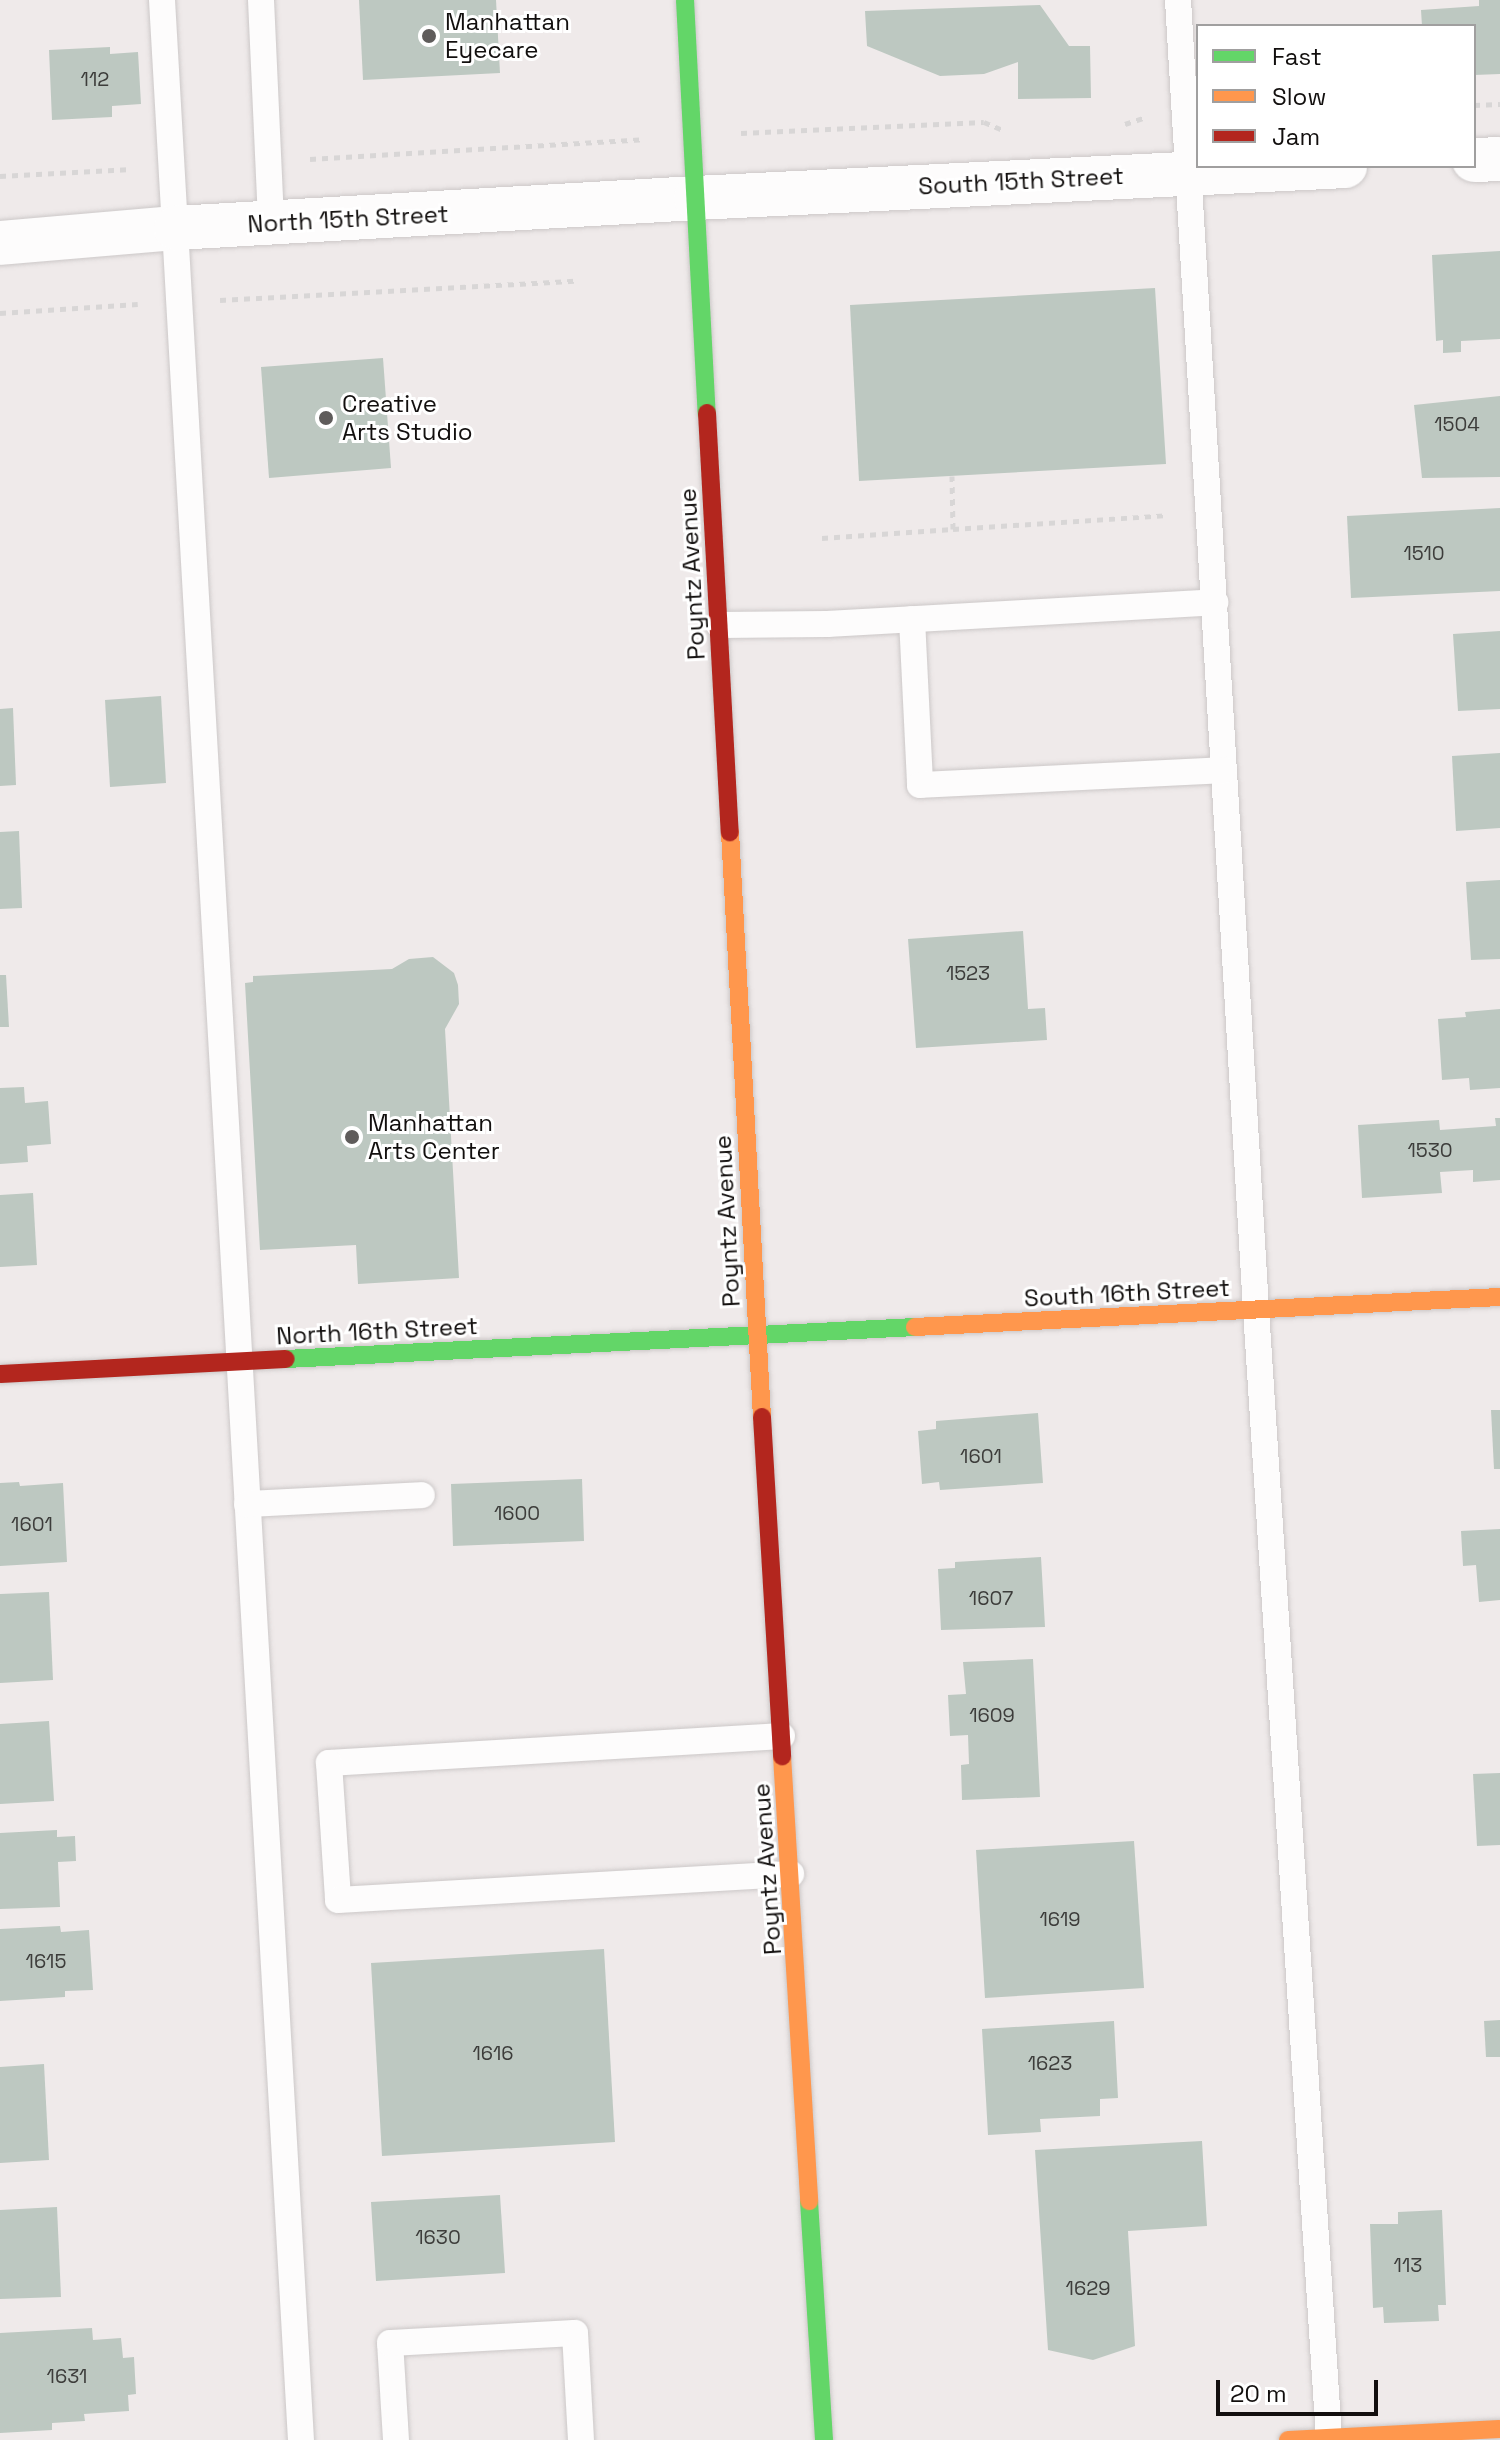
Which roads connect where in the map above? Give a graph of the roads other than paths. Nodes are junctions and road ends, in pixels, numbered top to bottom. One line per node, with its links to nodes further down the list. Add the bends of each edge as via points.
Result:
1 (162, 0): 11 (lane)
2 (261, 0): 10 (lane)
3 (685, 0): 9 (street, Poyntz Avenue)
4 (1178, 0): 8 (lane)
5 (1500, 159): 6 (street)
6 (1476, 160)
7 (1301, 168): 8 (street, South 15th Street)
8 (1190, 173): 9 (street, South 15th Street); 13 (lane)
9 (696, 198): 10 (street, North 15th Street); 15 (street, Poyntz Avenue)
10 (271, 223): 11 (street, North 15th Street)
11 (176, 228): 12 (street, North 15th Street); 20 (lane)
12 (0, 243)
13 (1215, 602): 14 (lane); 16 (lane)
14 (912, 619): 15 (lane); 16 (lane, via 920,785)
15 (719, 625): 19 (street, Poyntz Avenue)
16 (1224, 770): 18 (lane)
17 (1500, 1297): 18 (street, South 16th Street)
18 (1256, 1310): 19 (street, South 16th Street); 27 (lane)
19 (757, 1337): 20 (street, North 16th Street); 24 (street, Poyntz Avenue)
20 (239, 1362): 21 (street, North 16th Street); 23 (lane)
21 (0, 1374)
22 (422, 1495): 23 (lane)
23 (247, 1504): 28 (lane)
24 (782, 1736): 25 (street, Poyntz Avenue); 25 (lane, via 329,1763 338,1900)
25 (791, 1874): 31 (street, Poyntz Avenue)
26 (1500, 2429): 27 (street)
27 (1329, 2439): 32 (street)
28 (301, 2440)
29 (396, 2440): 30 (lane, via 390,2343 575,2333)
30 (581, 2440)
31 (824, 2440)
32 (1288, 2440)

